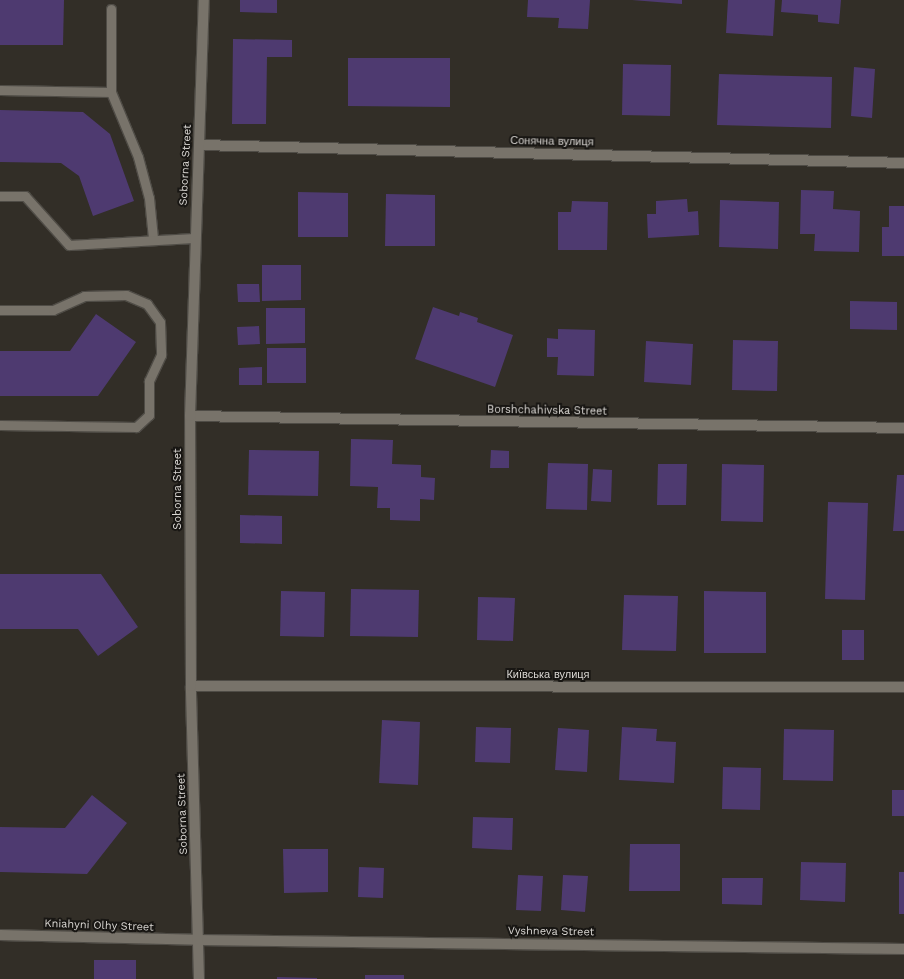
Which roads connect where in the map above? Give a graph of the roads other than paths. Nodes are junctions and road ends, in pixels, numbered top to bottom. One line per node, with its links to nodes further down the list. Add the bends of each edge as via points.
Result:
1 (204, 0): 5 (street, Soborna Street)
2 (111, 9): 4 (lane)
3 (0, 90): 4 (lane)
4 (111, 92): 8 (lane, via 138,157 149,198)
5 (200, 145): 6 (street, Сонячна вулиця); 9 (street, Soborna Street)
6 (904, 163)
7 (0, 196): 8 (lane, via 25,196 69,245)
8 (153, 238): 9 (lane)
9 (194, 238): 11 (street, Soborna Street)
10 (0, 310): 12 (lane, via 53,310 84,296 126,295 147,304 160,322 161,355 149,381 149,415 136,427)
11 (190, 416): 13 (street, Borshchahivska Street); 14 (street, Soborna Street)
12 (0, 426)
13 (904, 428)
14 (191, 686): 15 (street, Київська вулиця); 17 (street, Soborna Street)
15 (904, 688)
16 (0, 935): 17 (street, Kniahyni Olhy Street)
17 (198, 940): 18 (street, Vyshneva Street); 19 (street, Soborna Street)
18 (904, 949)
19 (199, 979)

